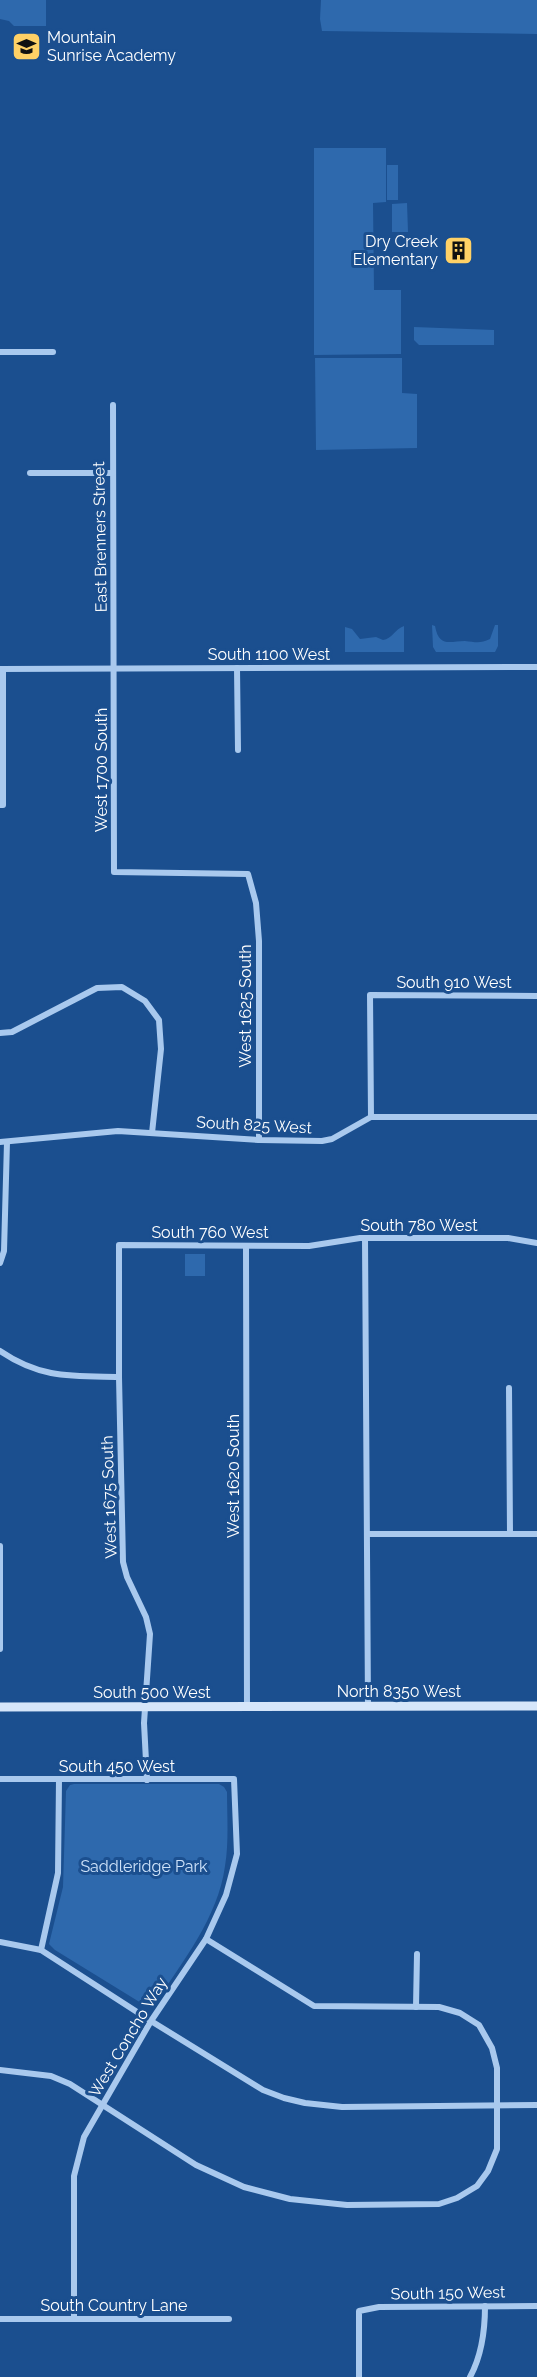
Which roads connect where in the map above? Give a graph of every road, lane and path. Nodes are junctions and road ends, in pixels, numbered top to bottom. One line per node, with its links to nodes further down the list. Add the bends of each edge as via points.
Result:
1 (0, 352): 2 (street)
2 (53, 352)
3 (112, 405): 5 (street, East Brenners Street)
4 (30, 473): 5 (street)
5 (113, 473): 7 (street, East Brenners Street)
6 (537, 667): 8 (street, South 1100 West)
7 (115, 668): 8 (street, South 1100 West); 9 (street, South 1100 West); 12 (street, West 1700 South, via 114,872)
8 (237, 668): 10 (street)
9 (1, 669): 11 (street)
10 (238, 750)
11 (2, 805)
12 (248, 874): 18 (street, West 1625 South, via 256,903 259,941)
13 (537, 996): 15 (street, South 910 West, via 370,995)
14 (0, 1033): 17 (street, via 12,1032 97,988 122,987 145,1001 159,1020 161,1049)
15 (371, 1117): 16 (street, South 825 West); 18 (street, South 825 West, via 332,1139)
16 (537, 1117)
17 (152, 1133): 18 (street, South 825 West); 19 (street, South 825 West, via 118,1131)
18 (258, 1140)
19 (4, 1142): 25 (street, via 4,1251)
20 (365, 1238): 21 (street, South 780 West, via 508,1238); 24 (street, South 780 West); 29 (street)
21 (537, 1243)
22 (119, 1245): 23 (street, South 760 West); 27 (street, West 1675 South)
23 (246, 1245): 24 (street, South 760 West); 40 (street, West 1620 South)
24 (301, 1246)
25 (0, 1263)
26 (0, 1351): 27 (street, via 17,1363 56,1376)
27 (119, 1377): 39 (street, West 1675 South, via 123,1562 150,1634)
28 (509, 1388): 30 (street)
29 (367, 1534): 30 (street); 36 (street)
30 (510, 1534): 31 (street)
31 (537, 1534)
32 (0, 1546): 33 (street)
33 (0, 1592): 34 (street)
34 (0, 1649)
35 (304, 1706): 36 (street, North 8350 West); 40 (street, South 500 West)
36 (368, 1706): 37 (street, North 8350 West)
37 (537, 1706)
38 (0, 1707): 39 (street, South 500 West)
39 (145, 1707): 40 (street, South 500 West); 44 (street, West 1675 South)
40 (247, 1707)
41 (0, 1779): 42 (street, South 450 West)
42 (59, 1779): 44 (street, South 450 West); 47 (street, via 58,1873)
43 (234, 1779): 44 (street, South 450 West); 45 (street, West Concho Way, via 237,1854 226,1895)
44 (147, 1780)
45 (206, 1939): 49 (street, via 314,2006); 50 (street, West Concho Way)
46 (0, 1942): 47 (street)
47 (41, 1950): 50 (street)
48 (417, 1954): 49 (street)
49 (416, 2007): 54 (street, via 439,2007 460,2013 479,2025 492,2048 497,2068)
50 (151, 2021): 52 (street, West Concho Way); 54 (street, via 263,2090 294,2101 342,2107)
51 (0, 2070): 52 (street, via 51,2076)
52 (102, 2105): 54 (street, via 219,2177 290,2199 347,2205 439,2204 477,2186 497,2149); 57 (street, West Concho Way, via 84,2137 74,2176)
53 (537, 2105): 54 (street)
54 (497, 2106)
55 (485, 2306): 56 (street, South 150 West); 60 (street, South 150 West, via 379,2307 359,2311); 61 (street, via 485,2328 477,2365)
56 (537, 2306)
57 (74, 2318): 58 (street, South Country Lane); 59 (street, South Country Lane)
58 (0, 2319)
59 (229, 2319)
60 (359, 2377)
61 (470, 2377)

